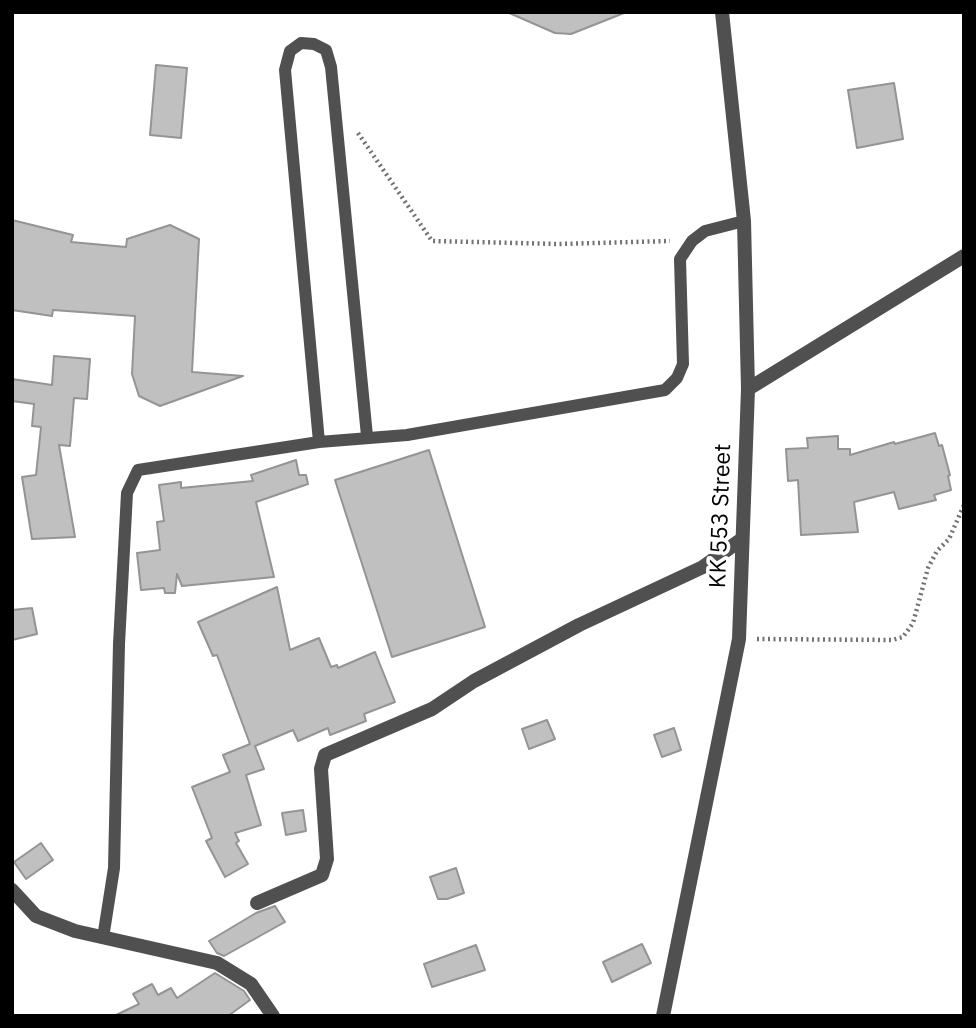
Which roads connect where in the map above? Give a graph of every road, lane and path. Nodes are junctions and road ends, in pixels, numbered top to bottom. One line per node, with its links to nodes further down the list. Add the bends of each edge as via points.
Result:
1 (722, 12): 3 (street, KK 553 Street)
2 (335, 103): 4 (path, via 432,241); 7 (lane); 8 (lane, via 326,50 302,43 290,51 285,70)
3 (744, 221): 4 (lane, via 705,231); 6 (street, KK 553 Street)
4 (692, 241): 7 (lane, via 680,259 683,364 665,390 407,435)
5 (964, 256): 6 (street)
6 (748, 389): 10 (street, KK 553 Street)
7 (368, 436): 8 (lane)
8 (319, 442): 14 (lane, via 138,470 127,493 114,868)
9 (964, 505): 11 (path, via 949,539 928,568 913,623 903,637)
10 (742, 539): 11 (street, KK 553 Street); 13 (street, via 703,567 568,631 432,709 325,755 321,769 327,859 322,875)
11 (739, 639): 16 (street, KK 553 Street)
12 (12, 890): 14 (street, via 36,916)
13 (257, 903)
14 (103, 938): 15 (street, via 216,963 251,984)
15 (273, 1016)
16 (663, 1016)

